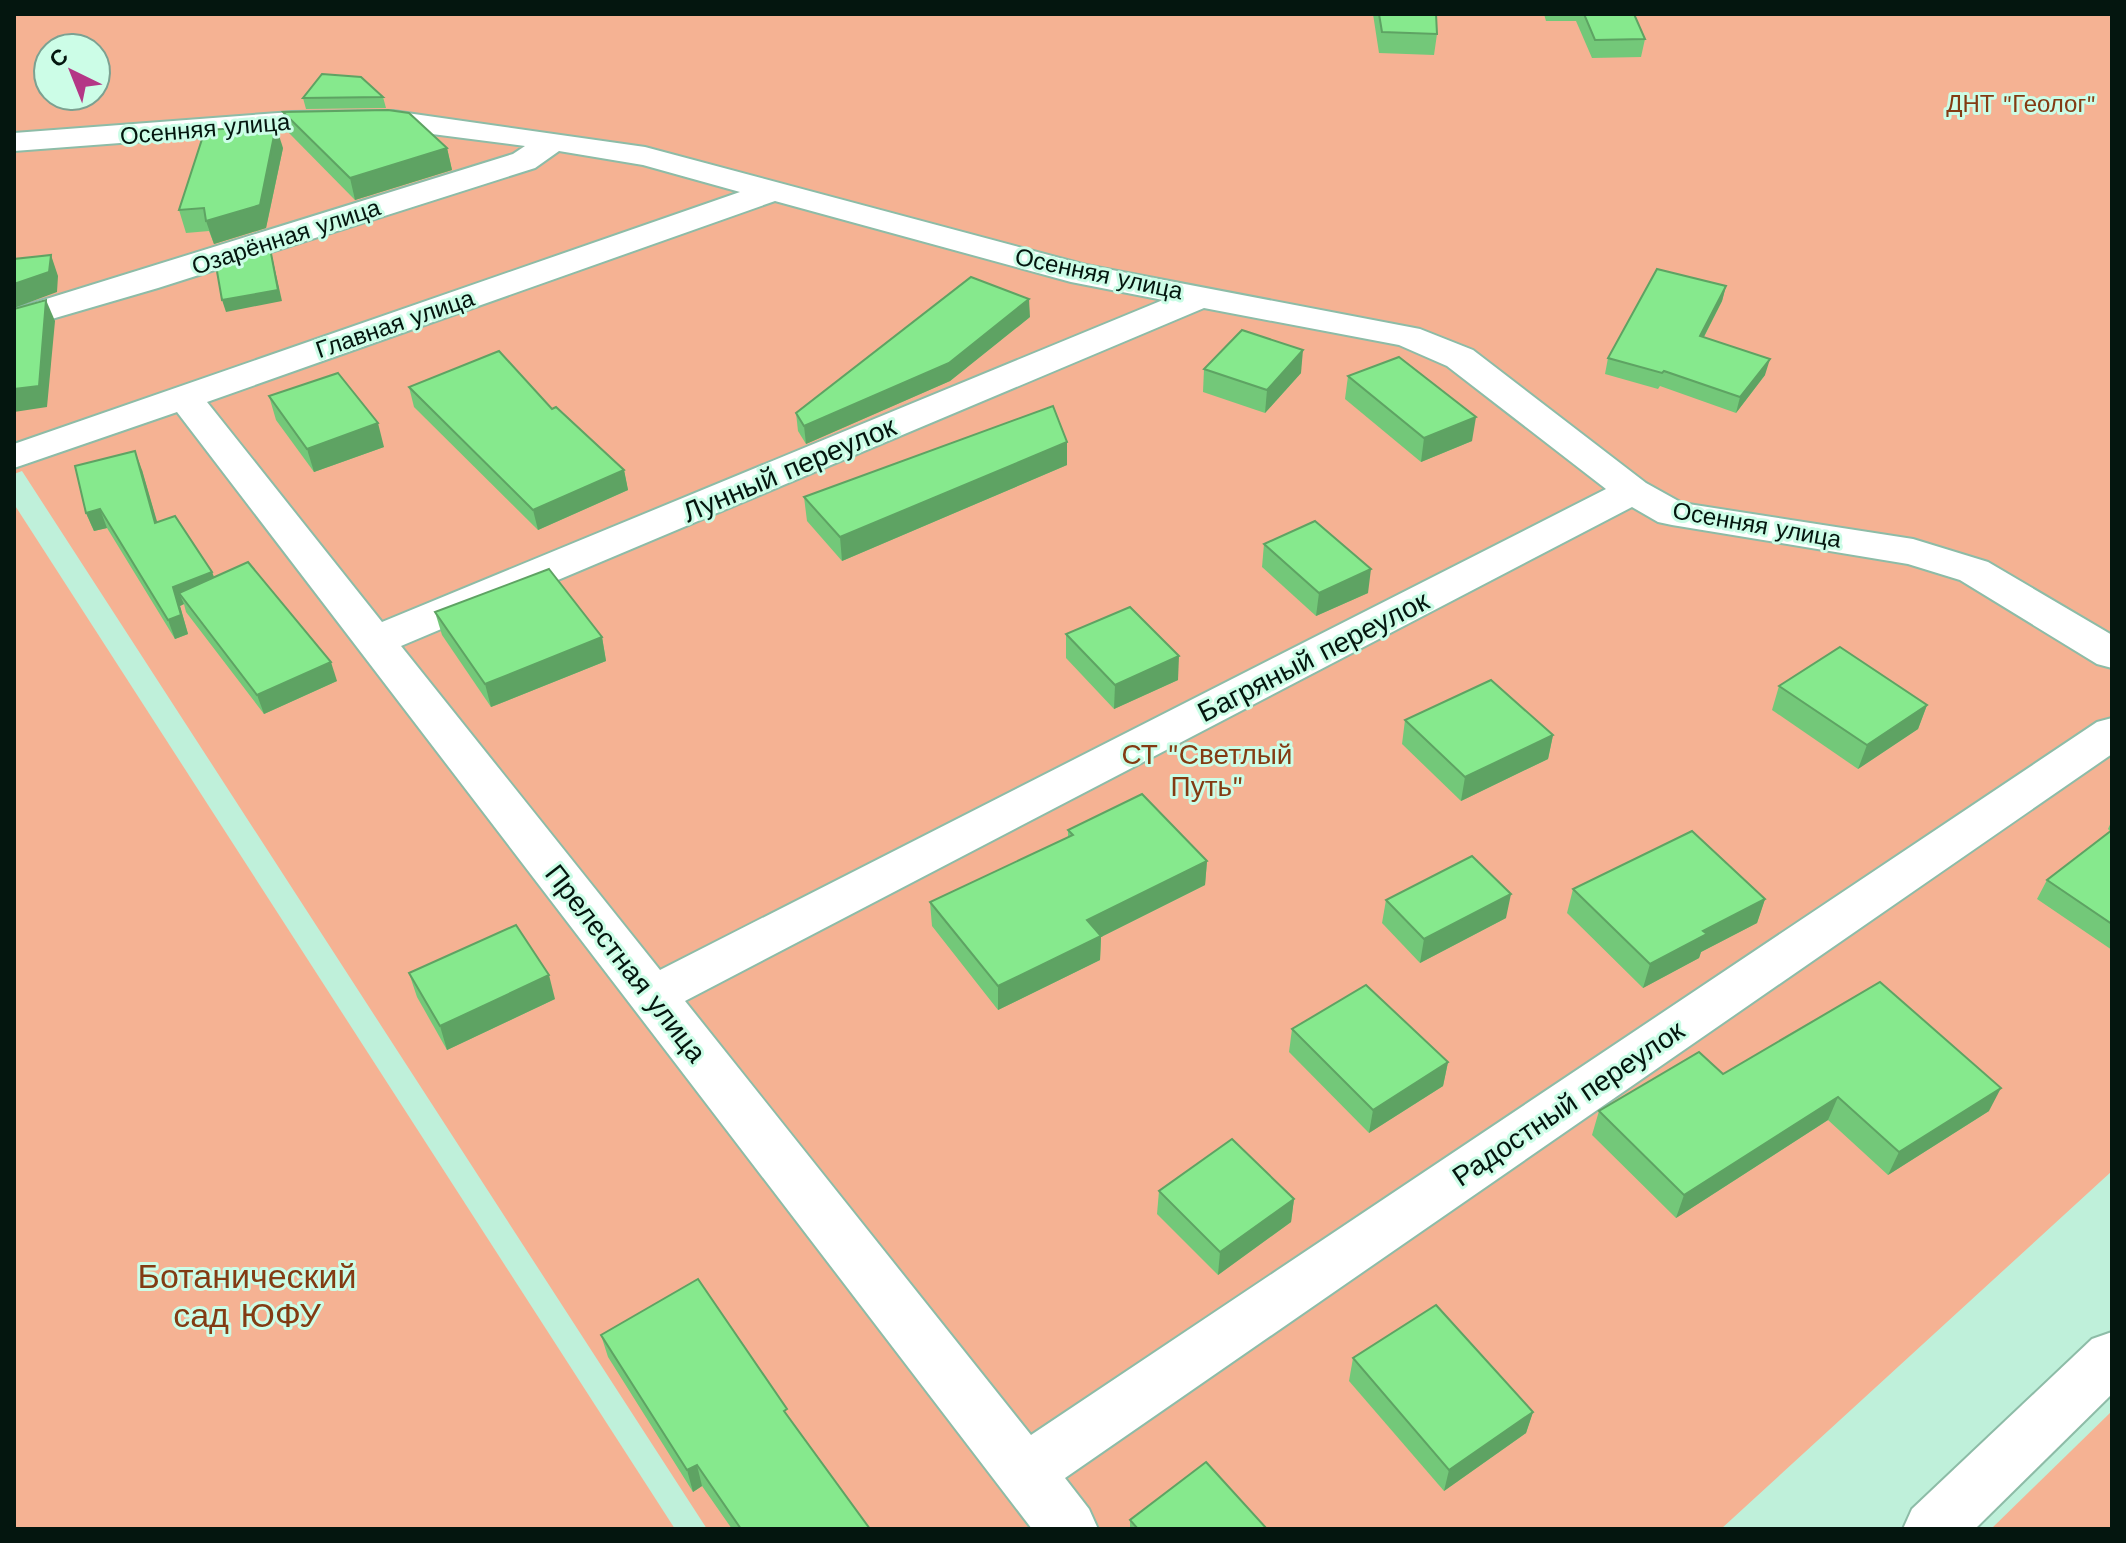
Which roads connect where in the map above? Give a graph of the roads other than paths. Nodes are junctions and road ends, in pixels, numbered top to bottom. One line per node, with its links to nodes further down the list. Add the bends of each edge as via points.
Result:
1 (14, 142): 2 (street, Осенняя улица, via 292,121 378,120)
2 (552, 142): 3 (street, Осенняя улица, via 645,156); 5 (street, Озарённая улица, via 524,161)
3 (776, 190): 4 (street, Осенняя улица, via 1083,275); 6 (street, Главная улица)
4 (1203, 296): 8 (street, Осенняя улица, via 1408,336 1460,358); 9 (street, Лунный переулок)
5 (14, 320)
6 (184, 397): 7 (street, Главная улица); 9 (street, Прелестная улица)
7 (14, 457)
8 (1632, 491): 10 (street, Осенняя улица, via 1672,513 1913,552 1974,571); 12 (street, Багряный переулок)
9 (375, 641): 12 (street, Прелестная улица)
10 (2112, 654)
11 (2112, 733): 14 (street, Радостный переулок)
12 (652, 996): 14 (street, Прелестная улица)
13 (2112, 1357): 16 (street)
14 (1024, 1473): 15 (street, Прелестная улица)
15 (1068, 1529)
16 (1933, 1529)

